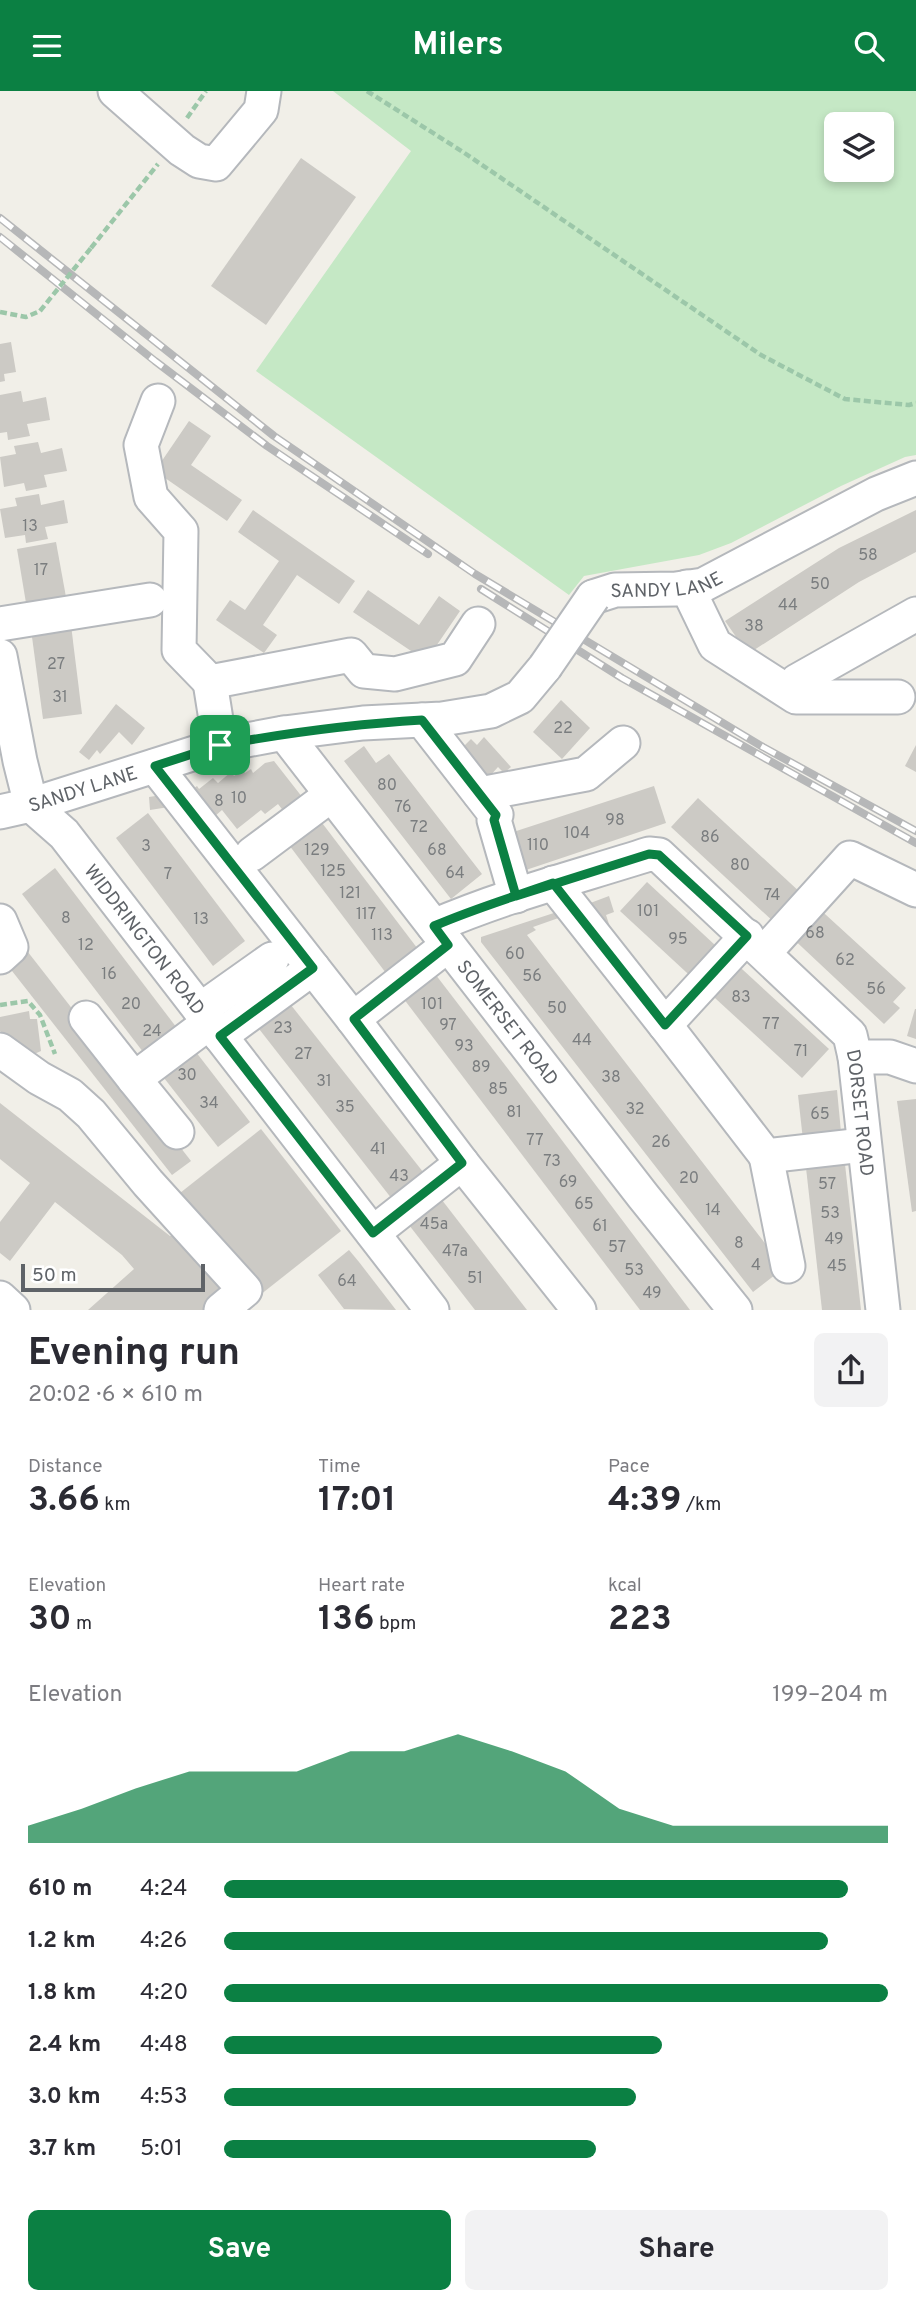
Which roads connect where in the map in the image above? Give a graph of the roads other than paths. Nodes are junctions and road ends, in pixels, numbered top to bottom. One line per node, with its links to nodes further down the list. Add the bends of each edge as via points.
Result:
1 (115, 91): 2 (street, via 182,150 199,161 216,164 261,110)
2 (264, 91)
3 (158, 401): 12 (street, via 141,445 151,497 181,531 179,650)
4 (916, 478): 5 (street, SANDY LANE, via 876,494 704,585)
5 (687, 587): 13 (street, via 715,645 796,697); 14 (street, SANDY LANE, bridge, via 615,590 593,597 520,697 491,711)
6 (150, 600): 8 (street)
7 (916, 614): 11 (street)
8 (0, 624)
9 (478, 624): 12 (street, via 455,660 395,674 364,671 351,655)
10 (0, 656): 21 (street, via 23,774)
11 (797, 681)
12 (210, 682): 17 (street)
13 (898, 697)
14 (422, 720): 15 (street, SANDY LANE); 19 (street)
15 (284, 733): 17 (street, SANDY LANE); 20 (street, SOMERSET ROAD)
16 (623, 743): 19 (street, via 586,774)
17 (220, 745): 18 (street, SANDY LANE)
18 (155, 766): 21 (street, SANDY LANE); 31 (street)
19 (480, 794): 25 (street, via 496,815)
20 (331, 795): 22 (street); 27 (street, SOMERSET ROAD)
21 (16, 808): 34 (street, WIDDRINGTON ROAD, via 64,834)
22 (252, 854)
23 (553, 883): 25 (street, DORSET ROAD); 28 (street, DORSET ROAD, via 649,854 659,855); 35 (street)
24 (916, 890): 28 (street, via 850,858)
25 (516, 896): 27 (street, DORSET ROAD, via 471,910)
26 (0, 921): 29 (street, via 11,947)
27 (441, 935): 33 (street, DORSET ROAD); 51 (street, SOMERSET ROAD)
28 (755, 944): 35 (street); 37 (street, DORSET ROAD, via 850,1035)
29 (0, 957)
30 (272, 959): 34 (street)
31 (313, 968): 33 (street); 34 (street)
32 (86, 1018): 39 (street)
33 (354, 1019): 43 (street)
34 (210, 1023): 39 (street); 44 (street, WIDDRINGTON ROAD)
35 (665, 1025): 42 (street)
36 (0, 1050): 48 (street, via 70,1094 91,1114 245,1290)
37 (855, 1057): 38 (street, via 890,1057); 41 (street, DORSET ROAD)
38 (916, 1066)
39 (134, 1079): 40 (street)
40 (177, 1132)
41 (863, 1145): 42 (street); 52 (street, DORSET ROAD)
42 (766, 1156): 45 (street)
43 (462, 1163): 44 (street); 50 (street)
44 (373, 1233): 49 (street, WIDDRINGTON ROAD)
45 (788, 1266)
46 (0, 1298): 47 (street)
47 (13, 1310)
48 (221, 1310)
49 (432, 1310)
50 (579, 1310)
51 (735, 1310)
52 (883, 1310)

